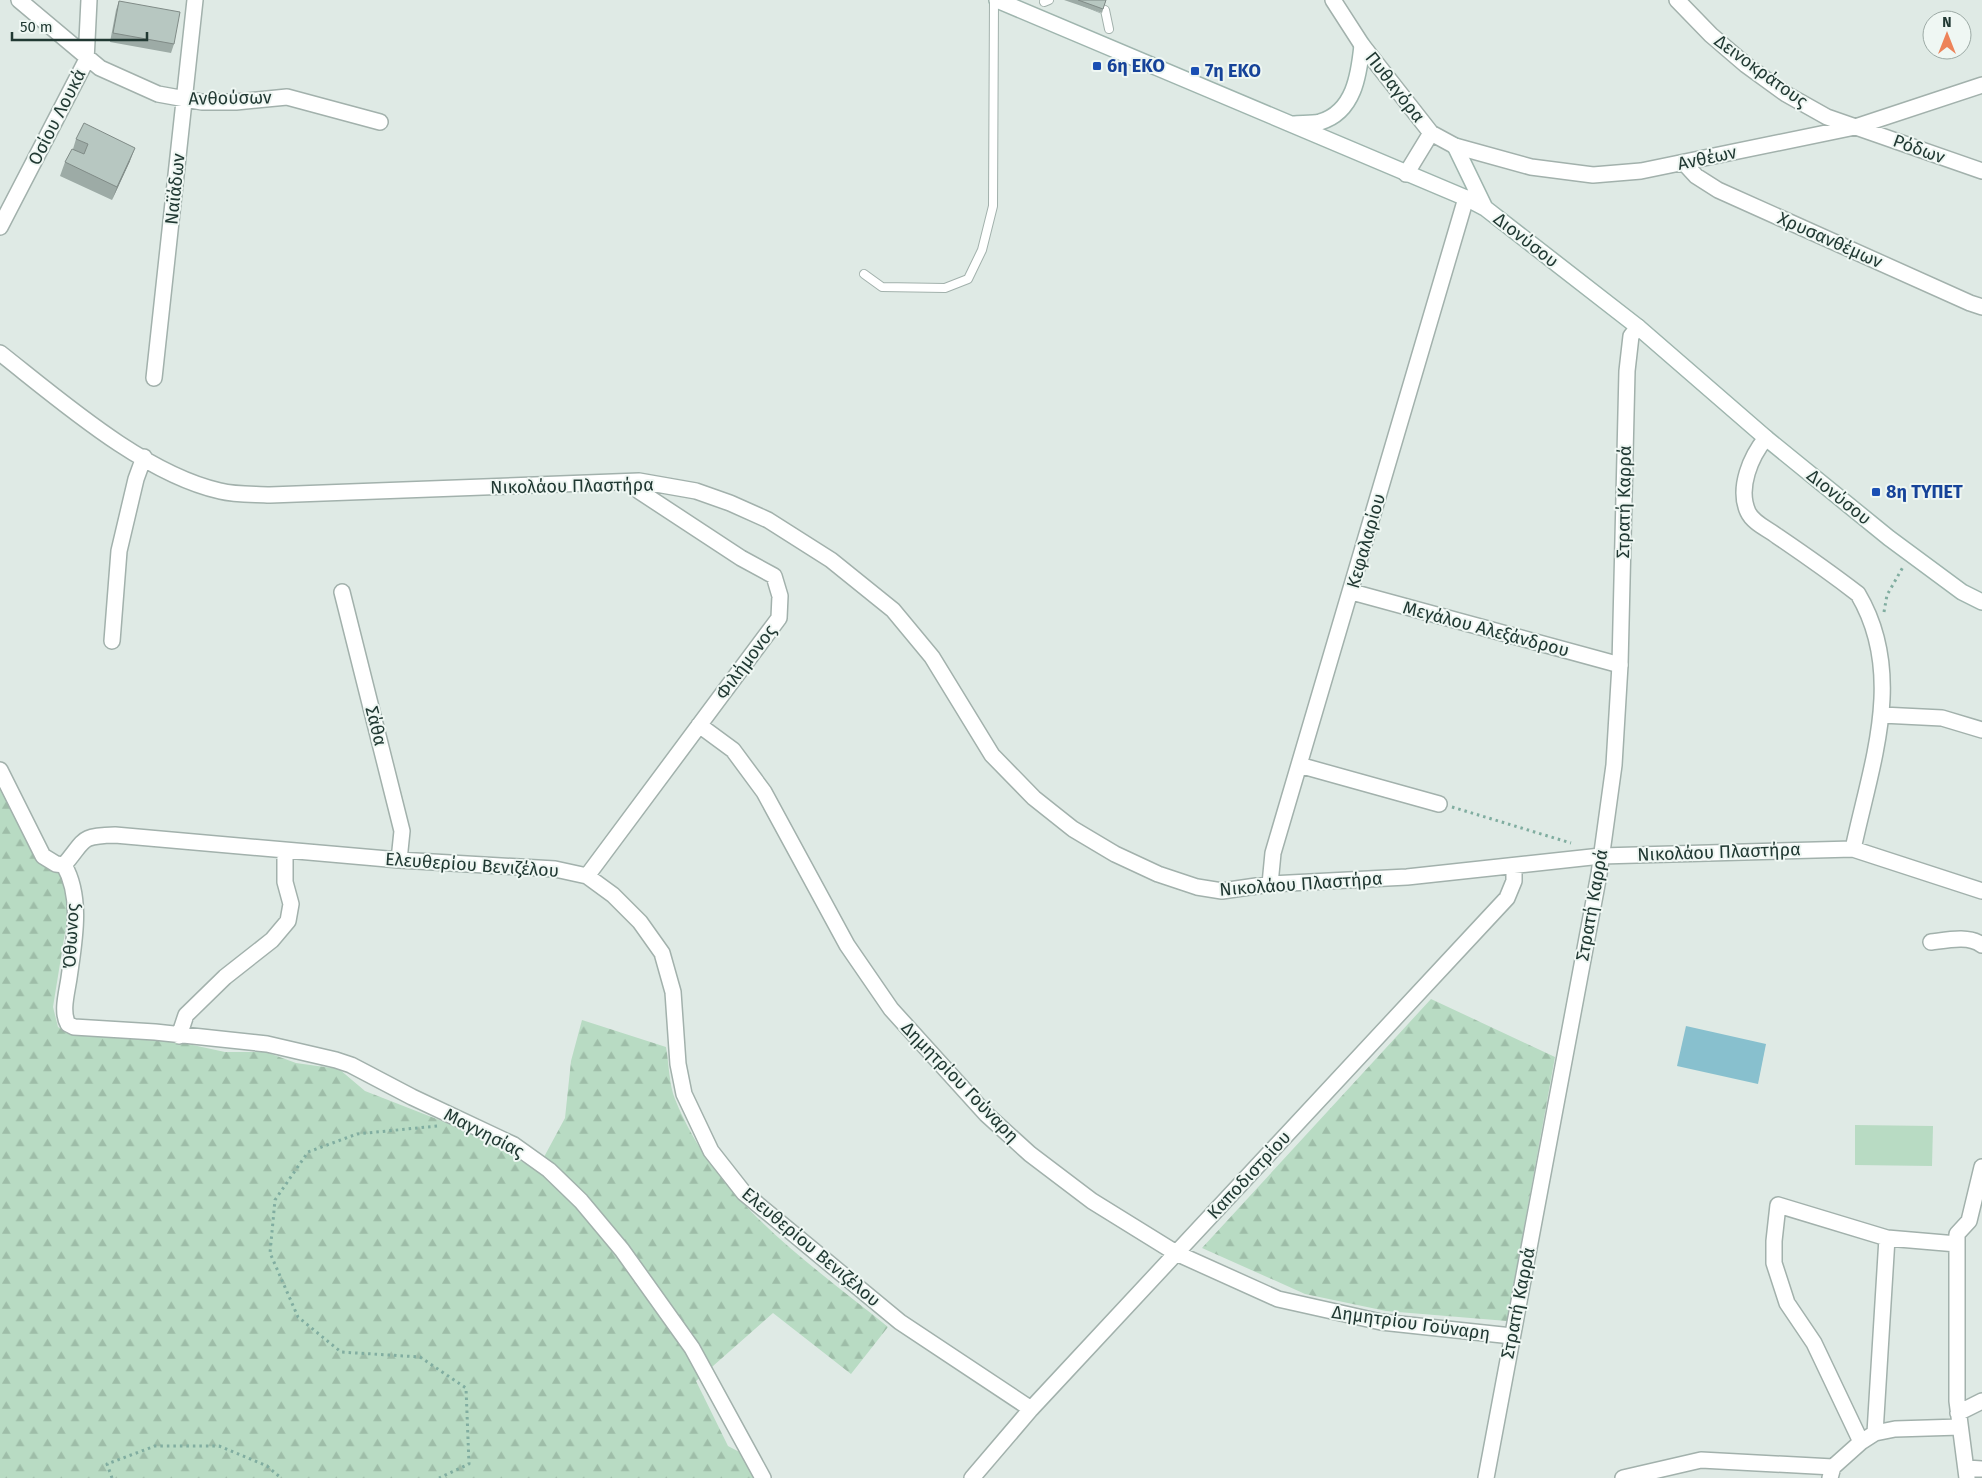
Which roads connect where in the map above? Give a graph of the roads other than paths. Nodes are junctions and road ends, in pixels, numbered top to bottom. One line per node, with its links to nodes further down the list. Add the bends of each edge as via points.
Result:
1 (19, 0): 10 (street, Ανθούσων)
2 (89, 0): 10 (street, Οσίου Λουκά)
3 (195, 0): 12 (street, Ναϊάδων)
4 (995, 0): 14 (street, Διονύσου); 24 (lane, via 993,206 982,250 968,279 945,288 882,287)
5 (1081, 0): 8 (lane, via 1105,10)
6 (1333, 0): 9 (street, Πυθαγόρα)
7 (1677, 0): 15 (street, Δεινοκράτους, via 1711,35 1770,82 1827,117)
8 (1109, 29)
9 (1362, 45): 14 (street, via 1359,75 1345,104 1320,122); 16 (street, Πυθαγόρα)
10 (87, 56): 12 (street, Ανθούσων, via 100,68 138,86); 23 (street, Οσίου Λουκά)
11 (1982, 85): 15 (street, Ανθέων)
12 (184, 100): 13 (street, Ανθούσων, via 236,102 287,97); 28 (street, Ναϊάδων)
13 (380, 122)
14 (1290, 124): 20 (street, Διονύσου)
15 (1855, 126): 18 (street, Ανθέων); 19 (street, Ρόδων)
16 (1431, 132): 17 (street, Ανθέων); 20 (street, Πυθαγόρα)
17 (1455, 146): 18 (street, Ανθέων, via 1531,167 1592,175); 22 (street)
18 (1684, 163): 25 (street, Χρυσανθέμων, via 1696,176 1718,190)
19 (1982, 171)
20 (1406, 174): 21 (street, Διονύσου)
21 (1466, 198): 22 (street, Διονύσου); 33 (street, Κεφαλαρίου)
22 (1485, 208): 26 (street, Διονύσου)
23 (0, 227)
24 (864, 274)
25 (1982, 306)
26 (1638, 327): 29 (street, Διονύσου); 36 (street, Στρατή Καρρά, via 1632,336 1627,371)
27 (0, 353): 30 (street, Νικολάου Πλαστήρα, via 90,424)
28 (154, 378)
29 (1766, 438): 34 (street, Διονύσου, via 1910,554 1962,592); 37 (street, via 1753,458 1746,478 1748,514 1858,594 1880,643 1884,677)
30 (144, 457): 31 (street, Νικολάου Πλαστήρα, via 180,478 221,491 270,495); 35 (street, via 119,551)
31 (639, 481): 38 (street, Φιλήμονος, via 639,491 774,576 780,596 778,618); 50 (street, Νικολάου Πλαστήρα, via 696,491 730,503 768,520 831,560 893,610 932,657 992,755 1034,798 1073,829 1132,863 1203,889 1222,891)
32 (342, 592): 46 (street, Σάθα, via 402,831)
33 (1352, 592): 36 (street, Μεγάλου Αλεξάνδρου); 40 (street, Κεφαλαρίου)
34 (1982, 602)
35 (112, 640)
36 (1620, 665): 45 (street, Στρατή Καρρά, via 1614,765)
37 (1882, 715): 39 (street, via 1942,718); 43 (street)
38 (699, 725): 49 (street, Φιλήμονος); 59 (street, Δημητρίου Γούναρη, via 733,750 764,792 848,945 891,1009 927,1050 986,1114 1030,1154 1092,1202)
39 (1982, 730)
40 (1298, 765): 42 (street); 50 (street, Κεφαλαρίου, via 1273,853)
41 (0, 770): 47 (street, via 43,856)
42 (1439, 804)
43 (1852, 849): 45 (street, Νικολάου Πλαστήρα); 51 (street, Νικολάου Πλαστήρα)
44 (285, 850): 46 (street, Ελευθερίου Βενιζέλου); 47 (street, Ελευθερίου Βενιζέλου, via 116,834 96,835 81,840); 55 (street, via 285,882 291,904 288,921 272,940 225,977 186,1015)
45 (1601, 856): 48 (street, Νικολάου Πλαστήρα); 60 (street, Στρατή Καρρά)
46 (399, 860): 49 (street, Ελευθερίου Βενιζέλου, via 555,868)
47 (64, 865): 54 (street, Όθωνος, via 70,876 75,905)
48 (1514, 866): 50 (street, Νικολάου Πλαστήρα, via 1407,877); 59 (street, Καποδιστρίου, via 1514,881 1507,898)
49 (587, 876): 62 (street, Ελευθερίου Βενιζέλου, via 613,895 640,922 662,953 674,992 678,1064 684,1094 711,1151 744,1193 900,1322)
50 (1270, 884)
51 (1982, 891)
52 (1931, 942): 53 (street, via 1956,939)
53 (1982, 945)
54 (65, 1010): 55 (street, Μαγνησίας, via 66,1020 74,1027)
55 (179, 1036): 68 (street, Μαγνησίας, via 267,1044 351,1065 514,1145 549,1170 622,1250 692,1348)
56 (1982, 1168): 58 (street, via 1968,1221 1957,1234)
57 (1887, 1238): 58 (street); 64 (street); 65 (street, via 1778,1205 1774,1262 1787,1303 1814,1343)
58 (1957, 1244): 63 (street)
59 (1176, 1253): 60 (street, Δημητρίου Γούναρη, via 1278,1299 1332,1313 1381,1322); 62 (street, Καποδιστρίου)
60 (1512, 1336): 70 (street, Στρατή Καρρά)
61 (1982, 1402): 63 (street)
62 (1031, 1409): 69 (street, Καποδιστρίου)
63 (1959, 1420): 64 (street); 67 (street)
64 (1875, 1433): 65 (street)
65 (1861, 1442): 66 (street)
66 (1831, 1472): 71 (street, via 1701,1460)
67 (1972, 1472)
68 (762, 1478)
69 (972, 1478)
70 (1486, 1478)
71 (1622, 1478)

